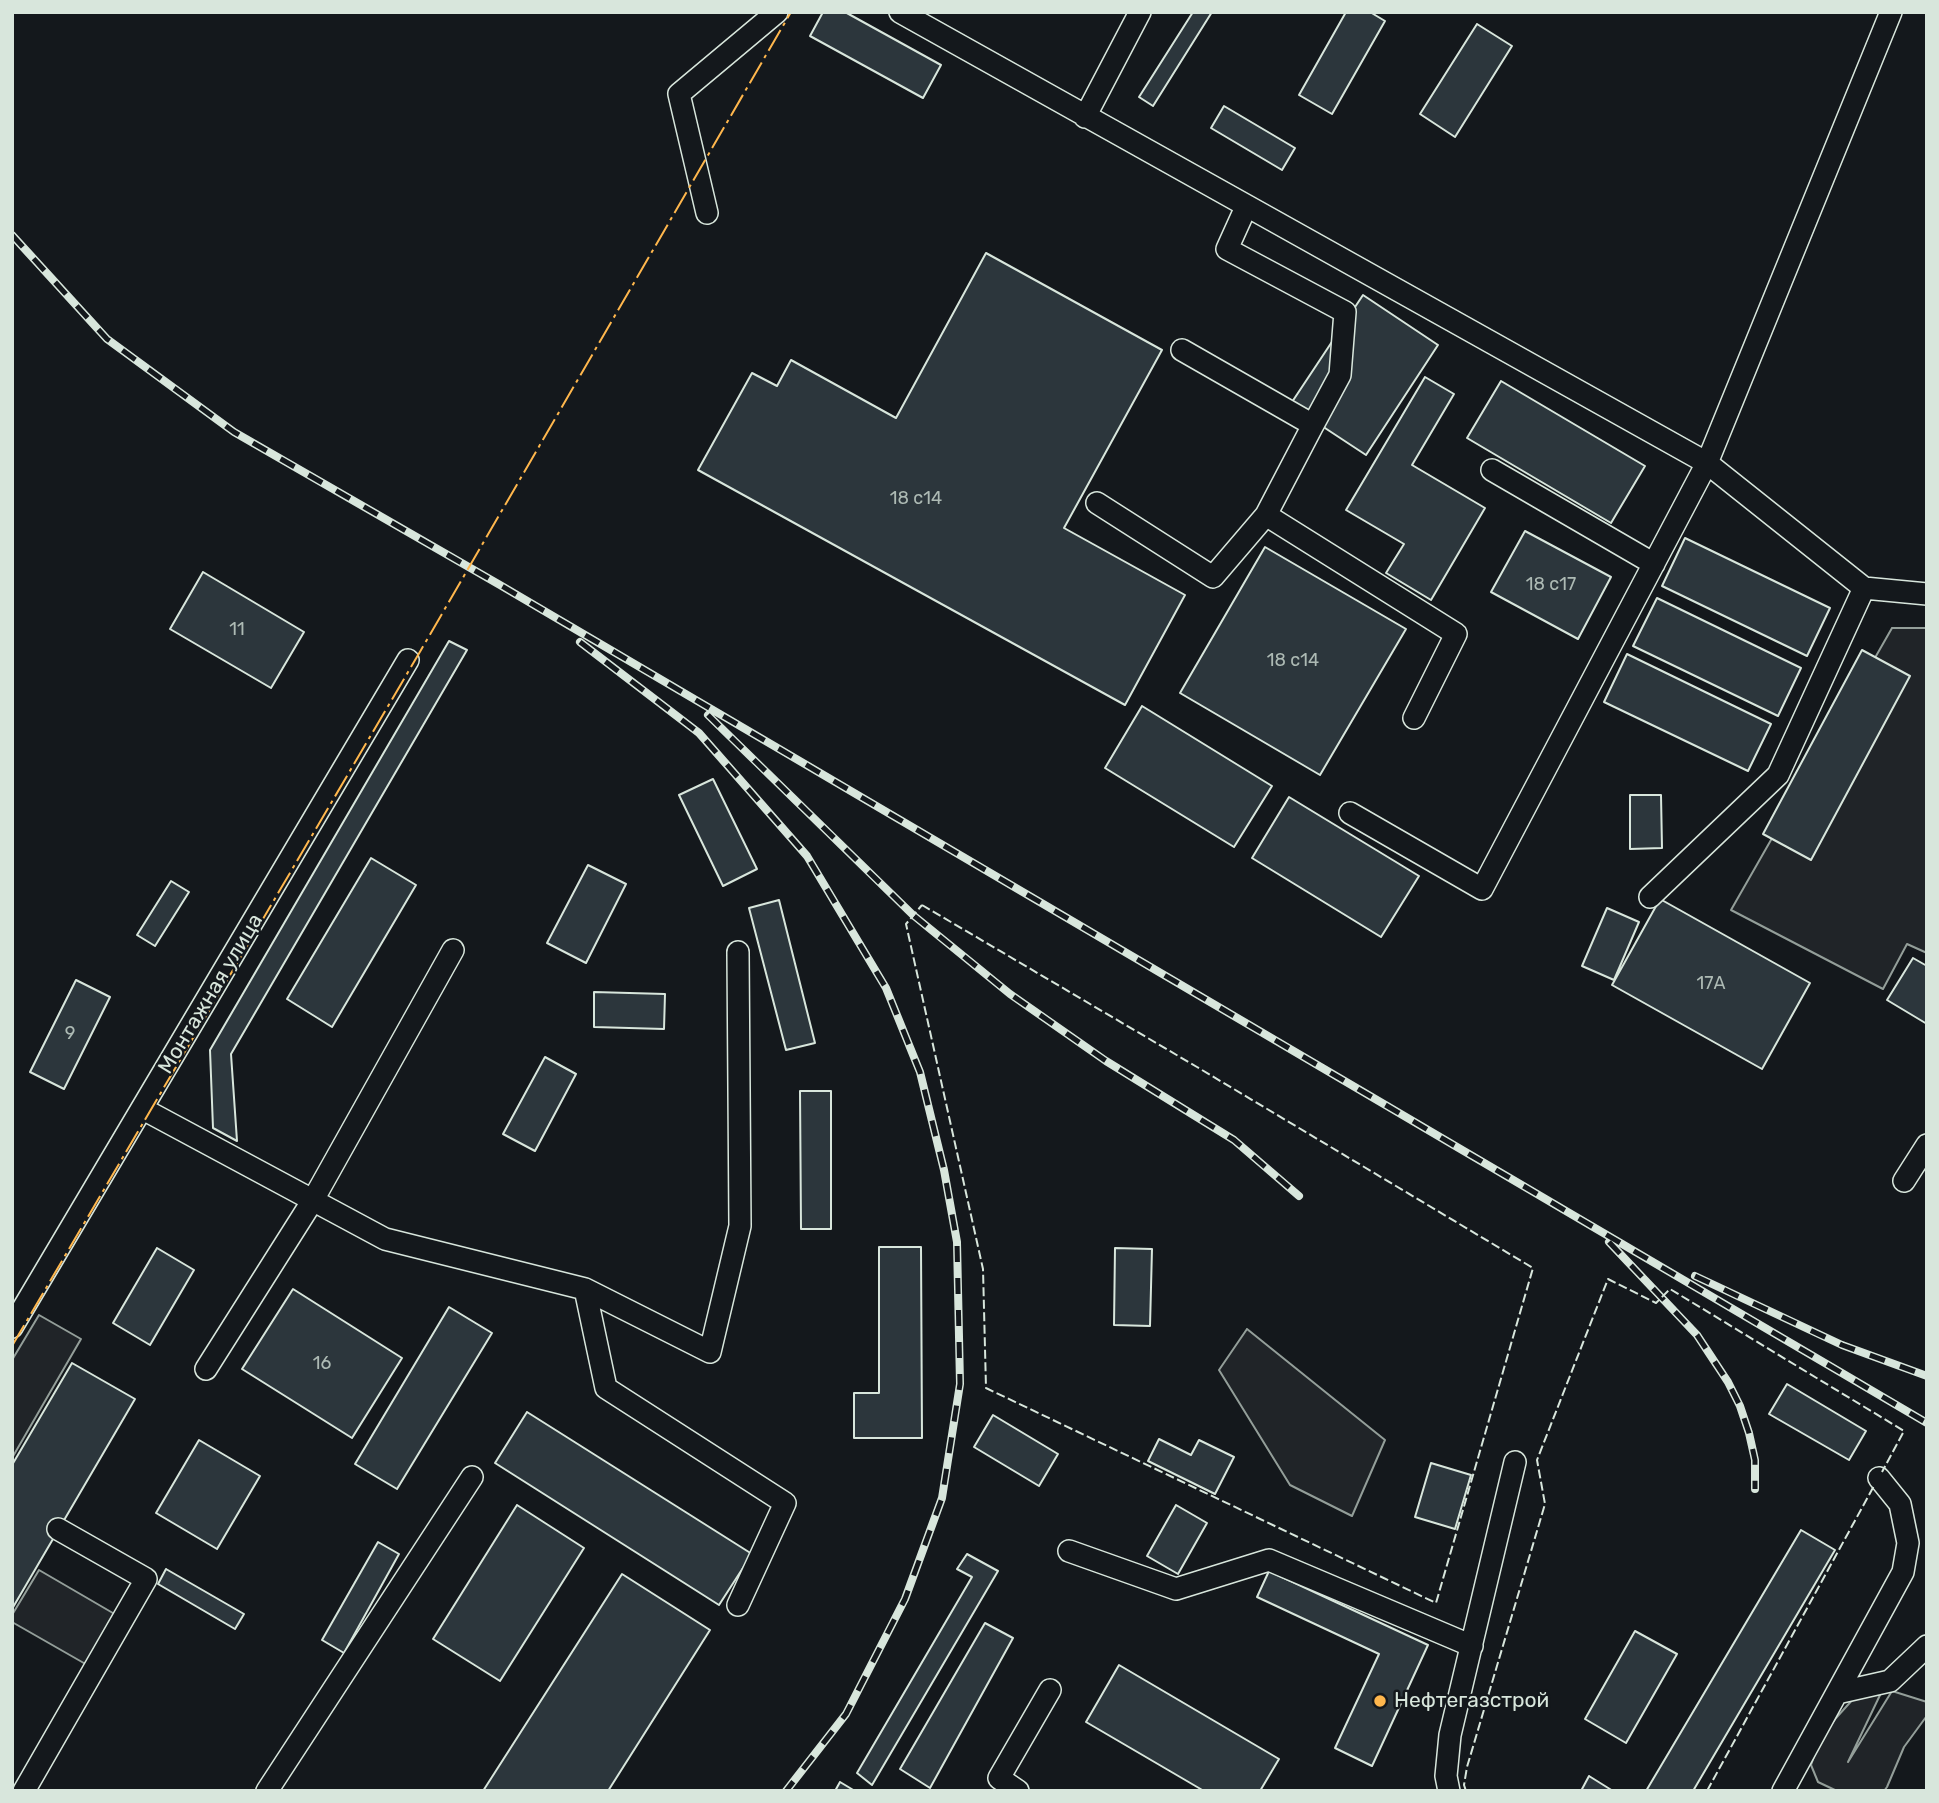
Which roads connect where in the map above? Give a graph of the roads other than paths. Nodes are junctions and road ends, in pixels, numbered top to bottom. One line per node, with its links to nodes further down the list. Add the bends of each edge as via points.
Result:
1 (777, 12): 7 (street, via 680,94)
2 (900, 12): 5 (street)
3 (1140, 12): 5 (street)
4 (1891, 12): 10 (street)
5 (1085, 117): 6 (street)
6 (1246, 207): 9 (street, via 1227,249 1345,312 1340,375); 10 (street)
7 (707, 213)
8 (1182, 350): 9 (street)
9 (1313, 425): 13 (street)
10 (1707, 463): 14 (street); 15 (street)
11 (1492, 470): 14 (street)
12 (1097, 503): 13 (street, via 1213,577)
13 (1266, 515): 18 (street, via 1456,634)
14 (1654, 564): 19 (street, via 1482,889)
15 (1864, 588): 16 (street); 20 (street, via 1778,775)
16 (1927, 594)
17 (408, 660): 23 (street, Монтажная улица)
18 (1414, 718)
19 (1350, 813)
20 (1650, 897)
21 (453, 950): 26 (street)
22 (738, 952): 27 (street, via 740,1226 710,1352)
23 (143, 1109): 26 (street); 28 (street, Монтажная улица)
24 (1927, 1145): 25 (street)
25 (1904, 1181)
26 (313, 1200): 27 (street, via 385,1239); 29 (street)
27 (585, 1289): 35 (street, via 606,1388 785,1503)
28 (12, 1327)
29 (206, 1368)
30 (1515, 1461): 36 (street)
31 (472, 1478): 42 (street)
32 (1879, 1478): 39 (street, via 1900,1504 1908,1543 1903,1572)
33 (58, 1530): 41 (street, via 146,1579)
34 (1069, 1551): 36 (street, via 1176,1589 1269,1560)
35 (738, 1605)
36 (1472, 1646): 44 (street, via 1450,1735)
37 (1927, 1646): 39 (street, via 1890,1681)
38 (1050, 1690): 43 (street, via 999,1778)
39 (1837, 1693): 40 (street)
40 (1790, 1788)
41 (24, 1791)
42 (267, 1791)
43 (1018, 1791)
44 (1449, 1791)

